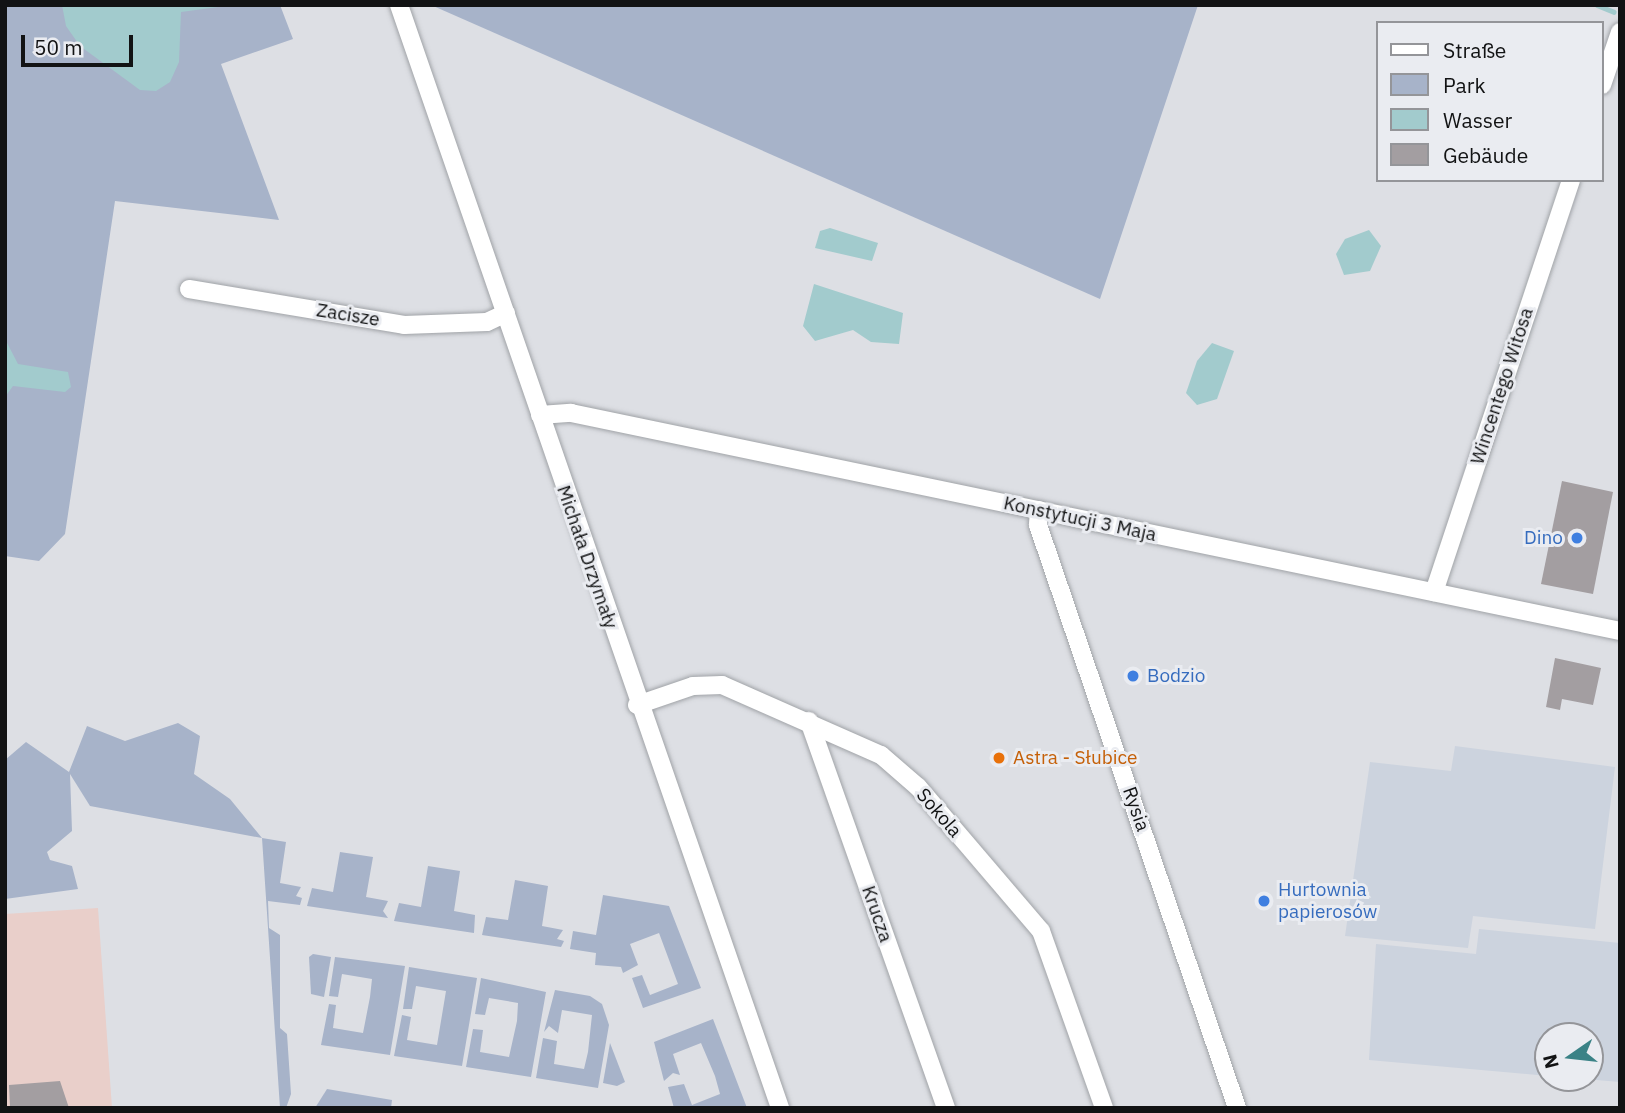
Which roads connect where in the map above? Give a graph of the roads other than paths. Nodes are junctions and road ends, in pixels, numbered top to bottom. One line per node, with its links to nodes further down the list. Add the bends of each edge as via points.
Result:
1 (399, 5): 6 (street, Michała Drzymały)
2 (1620, 32): 3 (street)
3 (1604, 79)
4 (1570, 182): 9 (street, Wincentego Witosa)
5 (189, 289): 6 (street, Zacisze, via 404,325 487,321)
6 (506, 313): 7 (street, Michała Drzymały)
7 (540, 415): 8 (street, Konstytucji 3 Maja, via 571,414); 11 (street, Michała Drzymały)
8 (1039, 510): 9 (street, Konstytucji 3 Maja); 16 (street, Rysia, via 1038,526)
9 (1434, 592): 10 (street, Konstytucji 3 Maja)
10 (1620, 631)
11 (637, 705): 12 (street, Sokola, via 693,686 722,685); 13 (street, Michała Drzymały)
12 (809, 721): 14 (street, Krucza); 15 (street, Sokola, via 881,755 918,787 1041,931)
13 (780, 1108)
14 (946, 1108)
15 (1104, 1108)
16 (1237, 1108)

